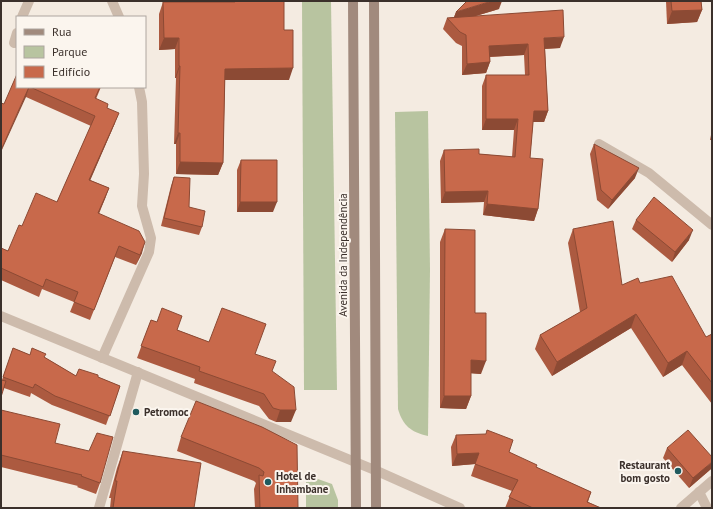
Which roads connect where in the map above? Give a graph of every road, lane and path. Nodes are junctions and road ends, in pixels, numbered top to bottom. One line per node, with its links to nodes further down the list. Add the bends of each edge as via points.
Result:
1 (29, 1): 5 (street)
2 (112, 1): 6 (street)
3 (353, 1): 15 (main road, Avenida da Independência)
4 (374, 1): 16 (main road)
5 (22, 16)
6 (119, 16)
7 (16, 36): 8 (street)
8 (14, 43)
9 (139, 88): 13 (street, via 142,102 144,174 142,206 151,238 150,252)
10 (599, 144): 11 (street, via 649,172)
11 (712, 225)
12 (1, 316): 13 (street)
13 (102, 358): 14 (street)
14 (138, 372): 15 (street); 19 (street)
15 (357, 463): 16 (street); 20 (main road, Avenida da Independência)
16 (377, 472): 21 (main road); 22 (street)
17 (712, 481): 18 (street)
18 (699, 492): 23 (street); 24 (street)
19 (99, 508)
20 (356, 508)
21 (376, 508)
22 (460, 508)
23 (681, 508)
24 (708, 508)

